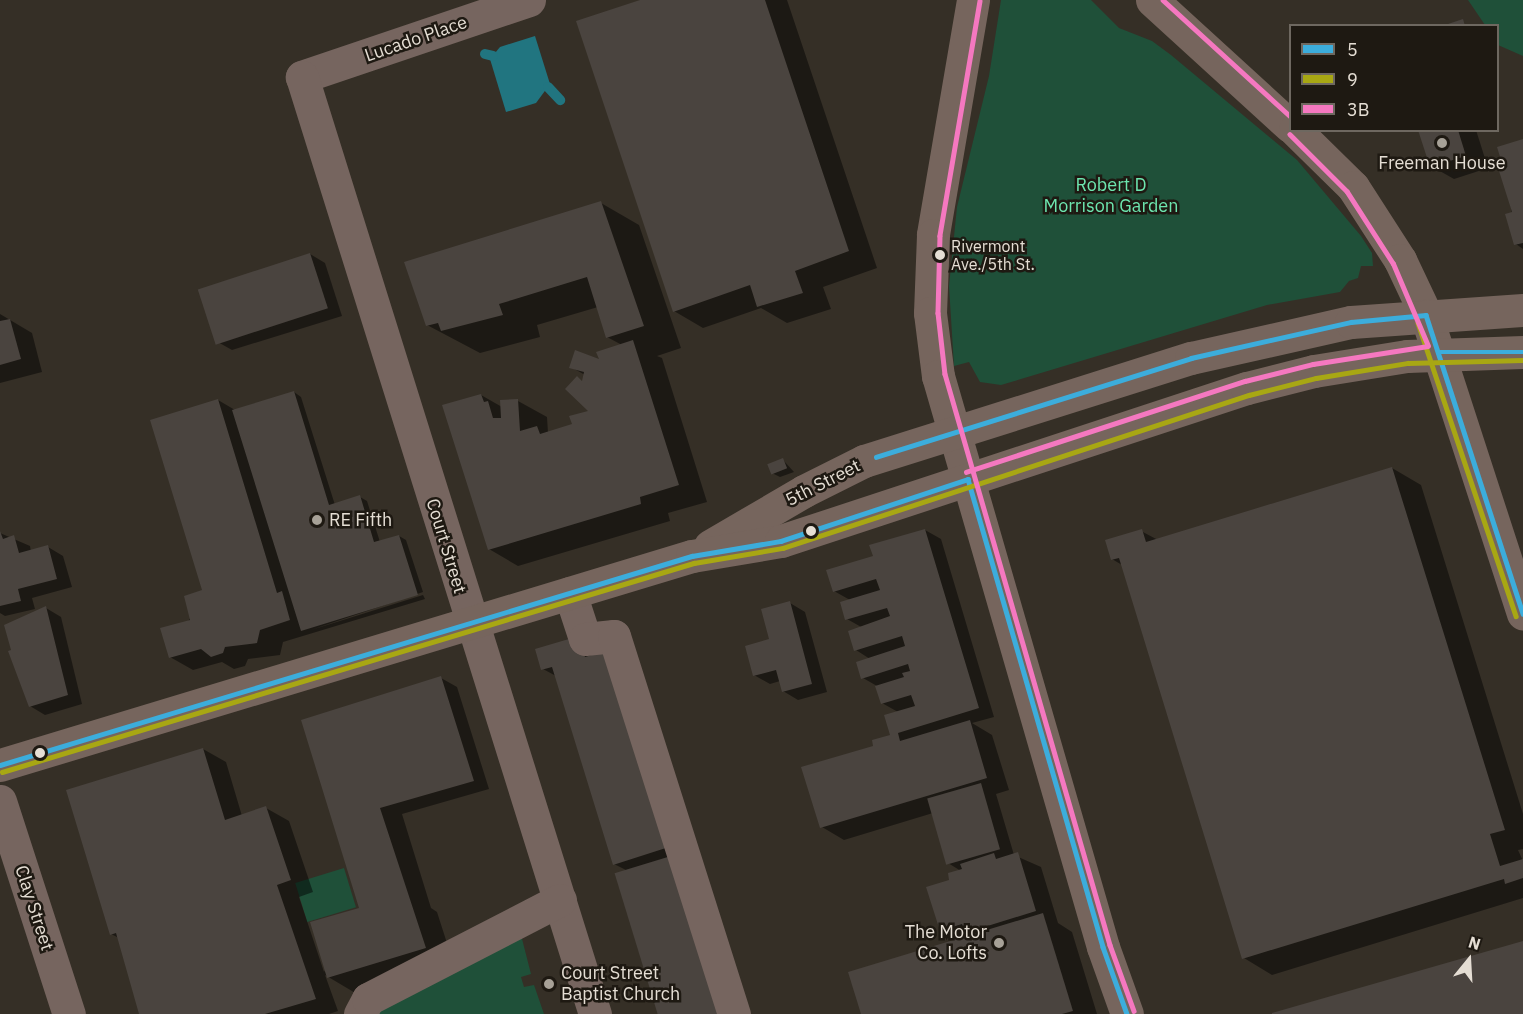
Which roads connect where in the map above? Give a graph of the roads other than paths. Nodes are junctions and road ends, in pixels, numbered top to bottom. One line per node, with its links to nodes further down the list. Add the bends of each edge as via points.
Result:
1 (529, 0): 5 (street, Lucado Place)
2 (973, 0): 12 (main road, via 933,235 930,313 938,376)
3 (1133, 0): 4 (main road)
4 (1160, 9): 6 (main road)
5 (302, 77): 17 (street, Court Street)
6 (1289, 125)
7 (1297, 132): 9 (main road, via 1353,187 1400,260)
8 (1523, 310): 9 (main road, 5th Street)
9 (1426, 315): 10 (main road); 12 (main road, 5th Street, via 1351,322 1191,358)
10 (1439, 352): 11 (main road, 5th Street); 13 (main road, 5th Street, via 1314,371 1247,388); 16 (main road)
11 (1523, 352)
12 (954, 433): 13 (main road); 14 (main road, 5th Street, via 864,461)
13 (968, 479): 14 (main road, 5th Street, via 780,541); 25 (main road, via 1103,948)
14 (692, 556): 15 (main road, 5th Street)
15 (570, 593): 17 (main road, 5th Street); 24 (street, via 585,639 614,636)
16 (1523, 615)
17 (471, 621): 18 (main road, 5th Street); 20 (street, Court Street)
18 (0, 765)
19 (0, 801): 21 (street, Clay Street)
20 (560, 900): 22 (street, via 368,999); 23 (street, Court Street)
21 (69, 1014)
22 (360, 1014)
23 (595, 1014)
24 (734, 1014)
25 (1127, 1014)

